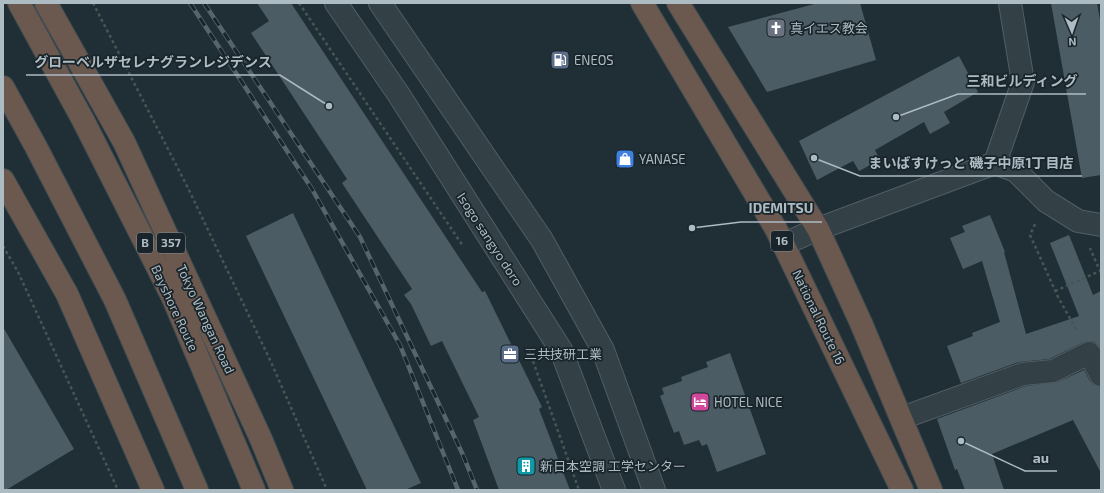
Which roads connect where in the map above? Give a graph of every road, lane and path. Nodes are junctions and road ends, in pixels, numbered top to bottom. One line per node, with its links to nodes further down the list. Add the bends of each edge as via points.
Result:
1 (19, 3): 28 (highway, Bayshore Route / B, via 83,120 173,298)
2 (46, 3): 29 (highway, Tokyo Wangan Road / 357, via 124,142 258,432)
3 (93, 3): 30 (path, via 188,188 271,362)
4 (299, 3): 19 (path)
5 (336, 3): 32 (street, Isogo sangyo doro, via 399,95 561,350)
6 (380, 3): 33 (street, via 545,247 603,350)
7 (642, 3): 17 (highway, National Route 16 / 16)
8 (678, 3): 16 (highway)
9 (1010, 3): 11 (street, via 1023,82)
10 (3, 87): 27 (highway, via 115,300)
11 (995, 163): 13 (street, via 1016,171); 16 (street)
12 (3, 180): 26 (highway, via 66,294)
13 (1046, 201): 14 (street); 20 (path, via 1030,234)
14 (1078, 221): 15 (street); 20 (path, via 1100,271)
15 (1101, 225)
16 (818, 229): 17 (street); 24 (highway)
17 (784, 244): 34 (highway, National Route 16 / 16)
18 (3, 246): 25 (path, via 18,272)
19 (464, 247)
20 (1055, 290): 21 (path)
21 (1070, 317)
22 (528, 347): 31 (path)
23 (1101, 375): 24 (street, via 1089,353 1053,371 1023,374)
24 (902, 418): 35 (highway)
25 (118, 490)
26 (153, 490)
27 (196, 490)
28 (254, 490)
29 (282, 490)
30 (327, 490)
31 (579, 490)
32 (614, 490)
33 (654, 490)
34 (902, 490)
35 (931, 490)

